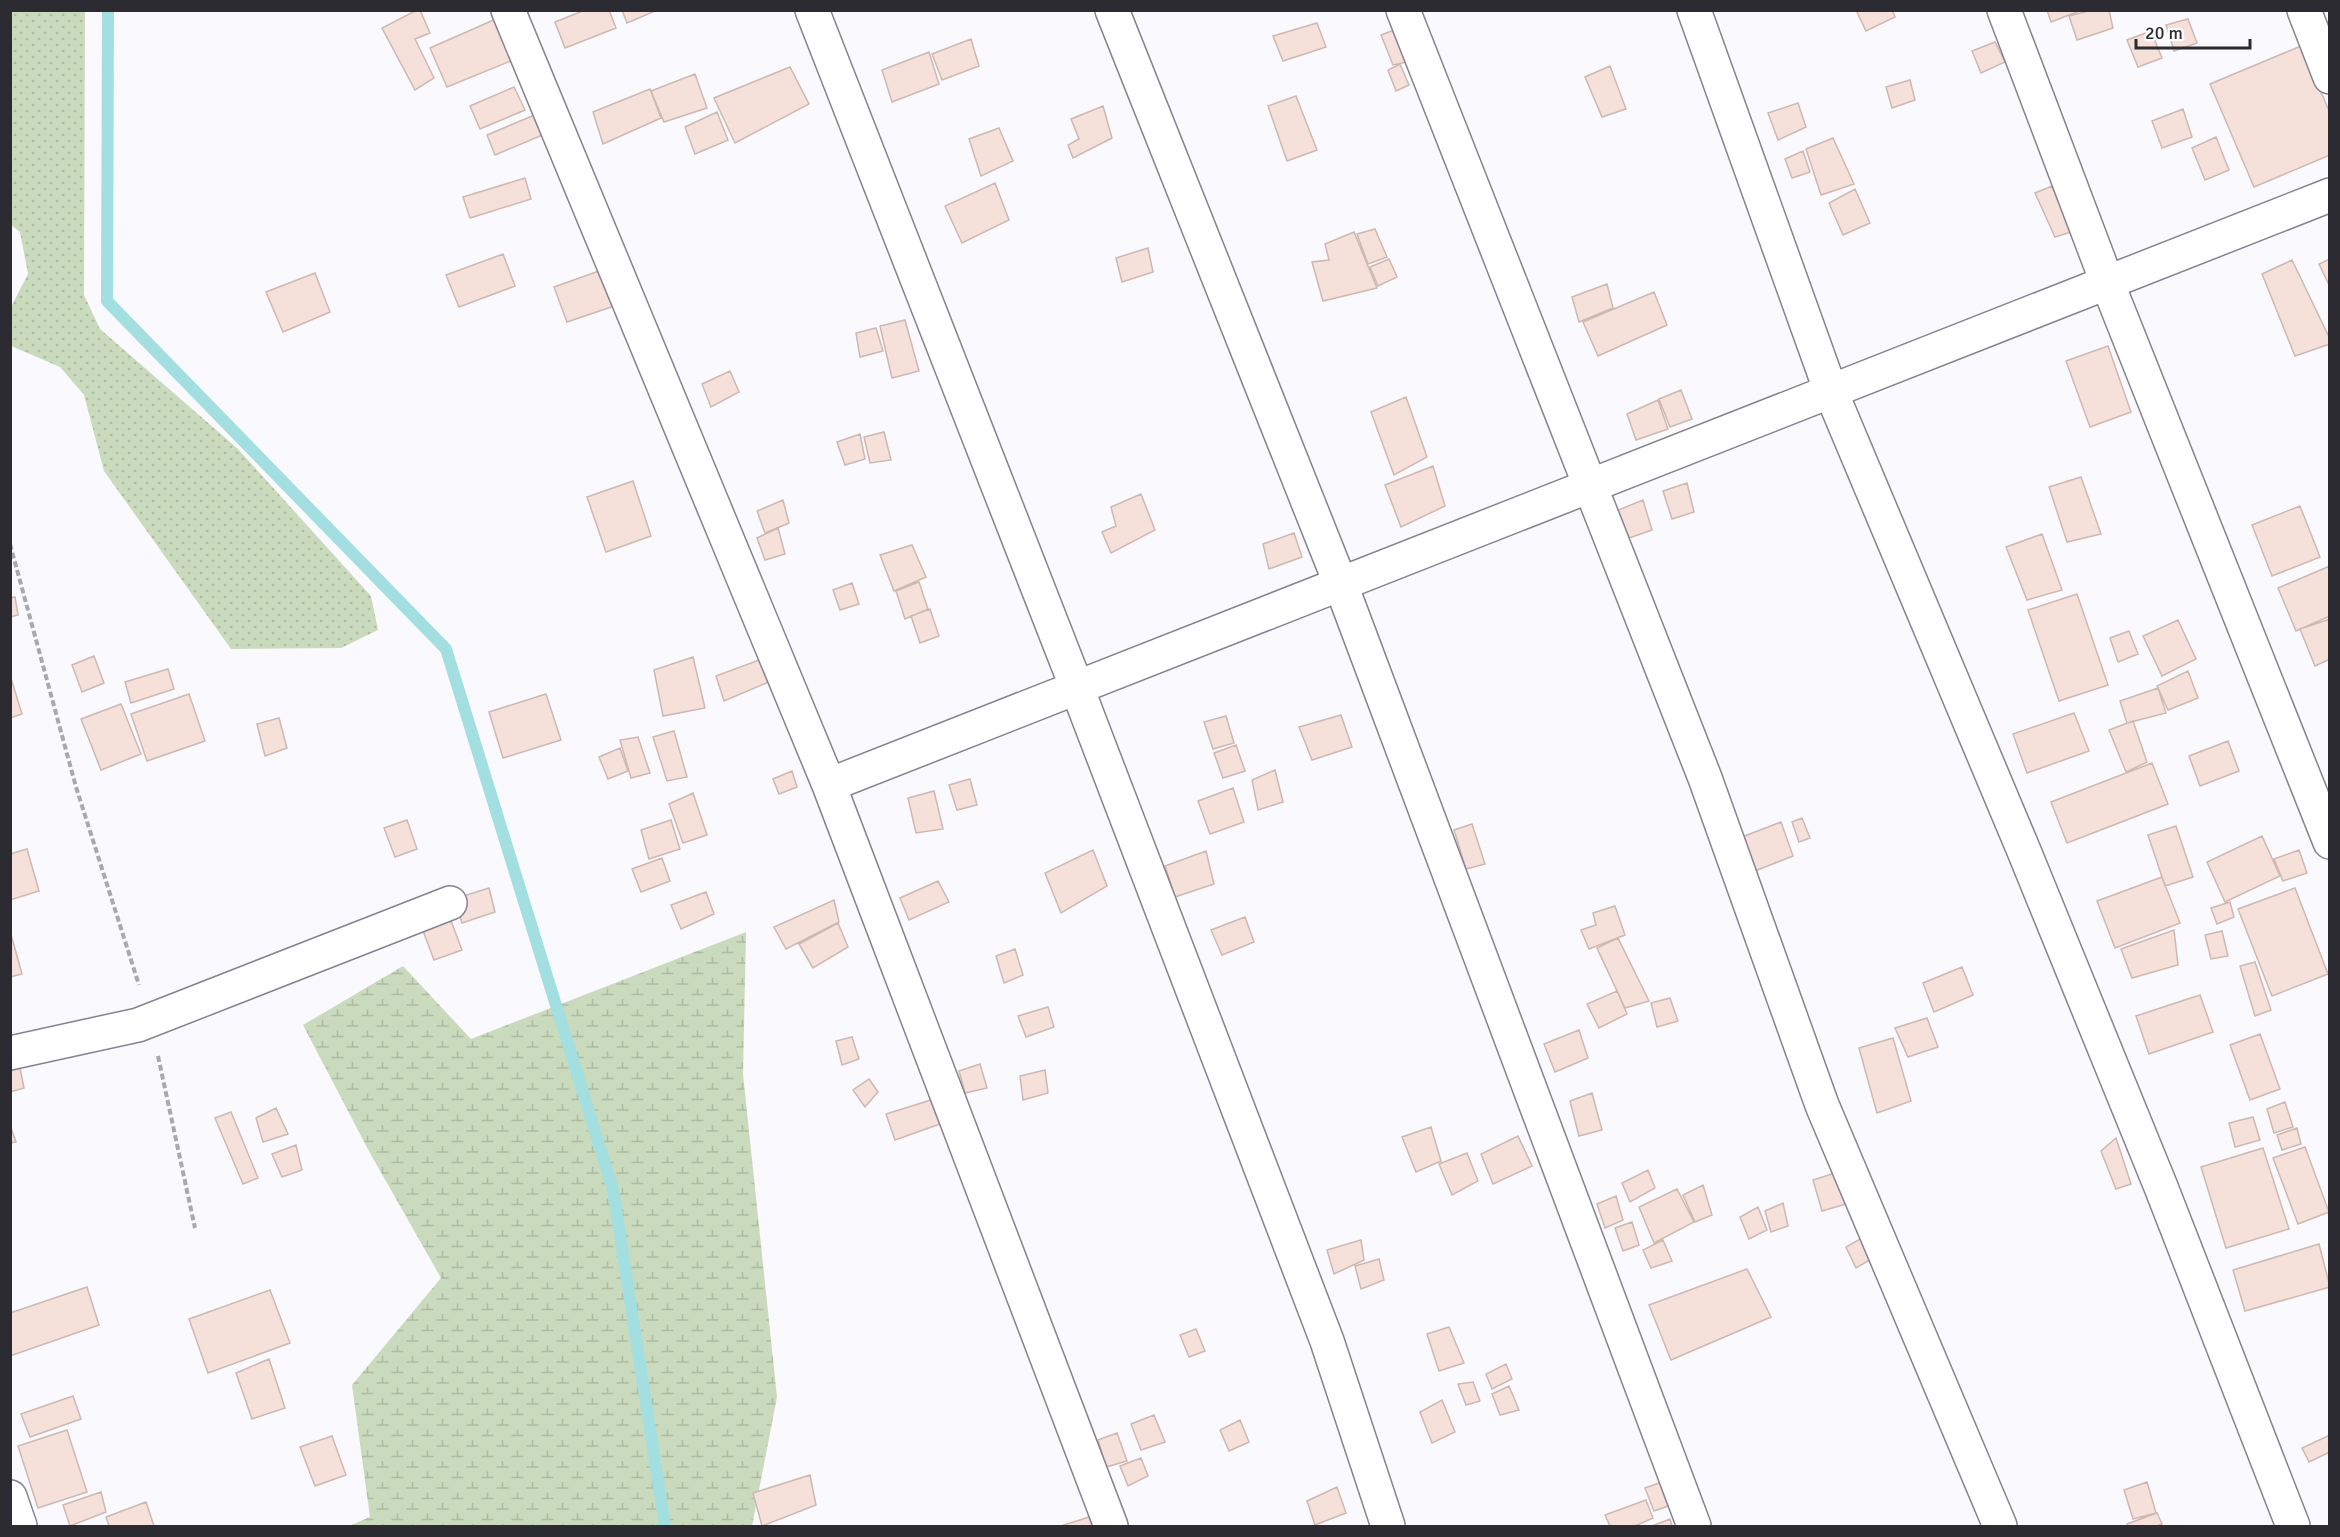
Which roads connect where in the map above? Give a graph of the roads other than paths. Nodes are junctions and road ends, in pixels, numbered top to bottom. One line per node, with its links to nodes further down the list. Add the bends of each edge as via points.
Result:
1 (508, 10): 15 (street)
2 (812, 10): 14 (street)
3 (1112, 10): 13 (street)
4 (1403, 10): 12 (street)
5 (1694, 10): 11 (street)
6 (2004, 10): 10 (street)
7 (2304, 10): 8 (street)
8 (2330, 77)
9 (2330, 195): 10 (street)
10 (2107, 282): 11 (street); 16 (street)
11 (1831, 392): 12 (street); 25 (street, via 2152,1165)
12 (1591, 486): 13 (street); 24 (street, via 1705,778 1822,1105)
13 (1341, 585): 14 (street); 23 (street)
14 (1077, 688): 15 (street); 22 (street, via 1327,1341)
15 (829, 785): 21 (street)
16 (2330, 842)
17 (450, 903): 18 (street, via 150,1021)
18 (10, 1053)
19 (10, 1497): 20 (street)
20 (20, 1527)
21 (1111, 1527)
22 (1388, 1527)
23 (1694, 1527)
24 (2000, 1527)
25 (2293, 1527)

